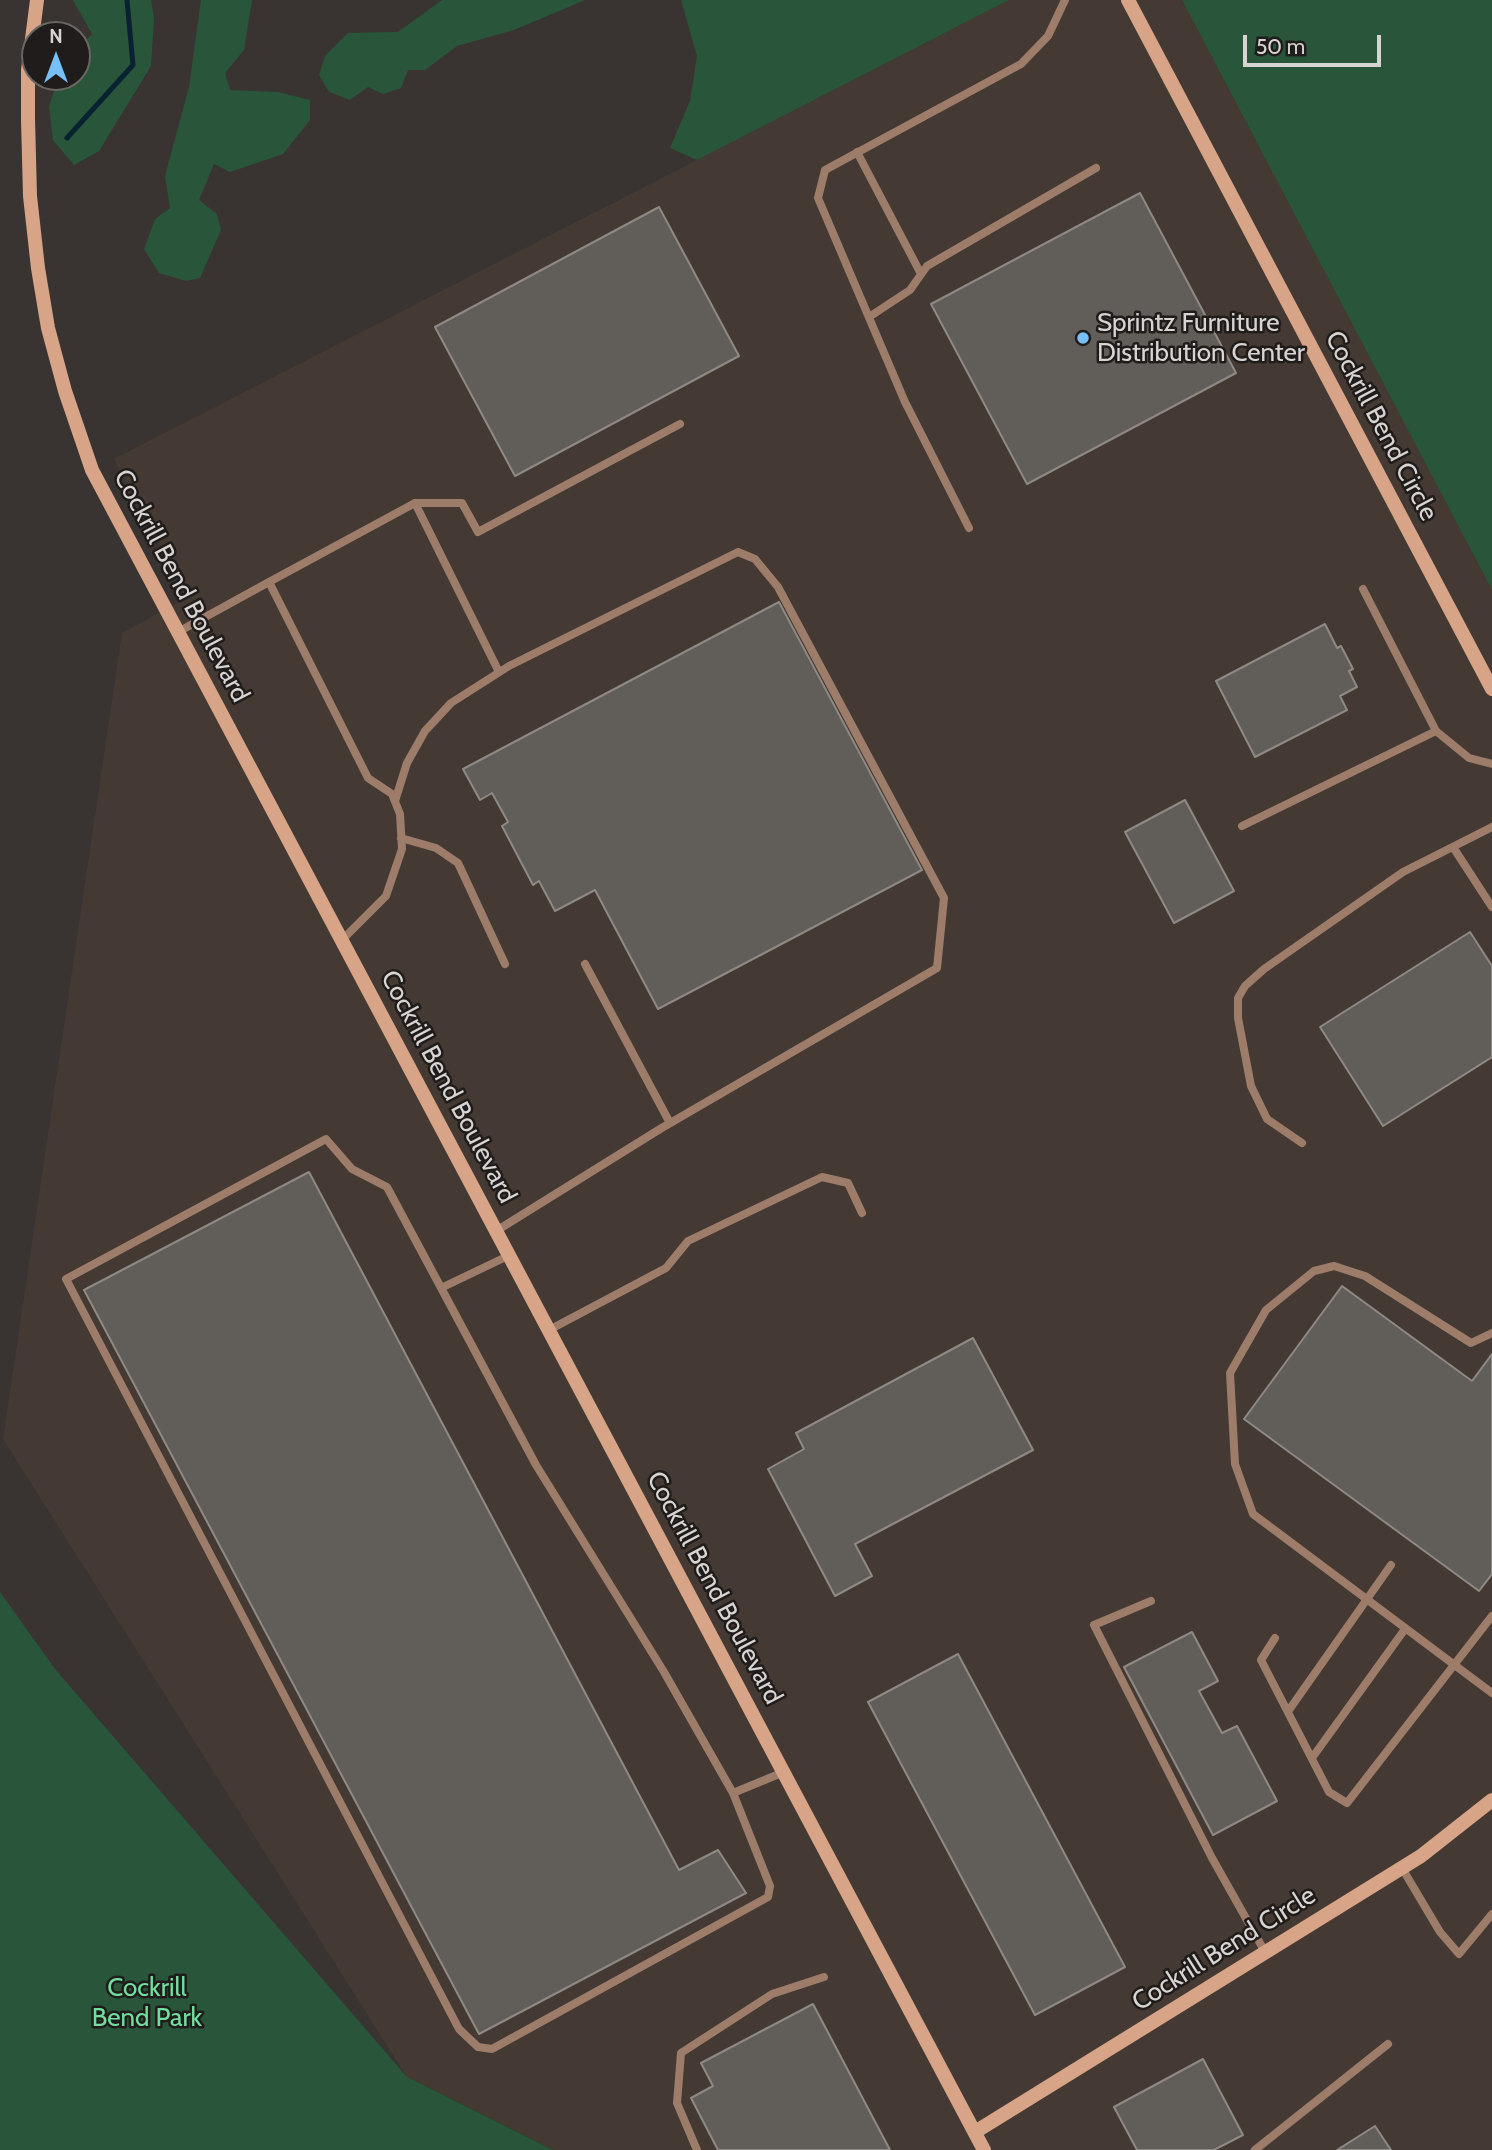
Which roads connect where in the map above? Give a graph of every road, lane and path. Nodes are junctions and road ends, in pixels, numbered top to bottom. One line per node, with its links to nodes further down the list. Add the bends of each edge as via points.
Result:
1 (37, 0): 13 (street, Cockrill Bend Boulevard, via 28,69 29,183 48,328 92,470)
2 (1065, 0): 4 (lane, via 1048,36 1021,64)
3 (1128, 0): 15 (street, Cockrill Bend Circle)
4 (857, 152): 6 (lane); 7 (lane, via 825,170 818,198)
5 (1096, 168): 6 (lane)
6 (920, 274): 7 (lane, via 910,290)
7 (869, 317): 10 (lane, via 905,402)
8 (680, 424): 9 (lane, via 478,531 462,503)
9 (415, 503): 11 (lane); 14 (lane)
10 (970, 527)
11 (269, 582): 13 (lane); 18 (lane, via 368,778)
12 (1363, 589): 16 (lane)
13 (178, 632): 24 (street, Cockrill Bend Boulevard)
14 (499, 672): 18 (lane, via 451,704 425,731 407,763); 27 (lane, via 738,552 755,559 778,587 944,898 937,968)
15 (1492, 689)
16 (1436, 731): 17 (lane, via 1469,758); 19 (lane)
17 (1492, 764)
18 (395, 801): 21 (lane)
19 (1242, 825)
20 (1492, 827): 22 (lane)
21 (401, 838): 24 (lane, via 402,849 386,896); 25 (lane, via 436,848 458,863)
22 (1453, 847): 23 (lane); 28 (lane, via 1403,872 1264,969 1241,992 1238,1018 1251,1086 1267,1119)
23 (1492, 907)
24 (342, 940): 30 (street, Cockrill Bend Boulevard)
25 (505, 964)
26 (585, 964): 27 (lane)
27 (670, 1123): 30 (lane)
28 (1302, 1143)
29 (862, 1213): 33 (lane, via 848,1183 822,1177 688,1241 666,1268)
30 (496, 1231): 31 (street, Cockrill Bend Boulevard)
31 (510, 1255): 32 (lane); 33 (street, Cockrill Bend Boulevard)
32 (441, 1288): 46 (lane, via 536,1465); 46 (lane, via 387,1188 352,1169 326,1139 66,1279 459,2029 478,2047 492,2049 768,1897 770,1886)
33 (549, 1330): 45 (street, Cockrill Bend Boulevard)
34 (1492, 1333): 36 (lane, via 1471,1343 1365,1276 1334,1266 1314,1271 1266,1310 1230,1373 1235,1464 1254,1514)
35 (1391, 1565): 36 (lane)
36 (1365, 1600): 39 (lane); 43 (lane)
37 (1152, 1601): 50 (lane, via 1094,1625)
38 (1492, 1616): 41 (lane)
39 (1405, 1629): 41 (lane); 44 (lane)
40 (1275, 1639): 43 (lane, via 1261,1660)
41 (1455, 1666): 42 (lane); 44 (lane, via 1347,1803 1329,1792)
42 (1492, 1693)
43 (1289, 1710): 44 (lane)
44 (1312, 1758)
45 (784, 1772): 46 (lane); 53 (street, Cockrill Bend Boulevard)
46 (733, 1793)
47 (1492, 1800): 48 (street, Cockrill Bend Circle)
48 (1402, 1868): 49 (lane, via 1440,1932 1459,1954); 50 (street, Cockrill Bend Circle)
49 (1492, 1914)
50 (1265, 1952): 53 (street, Cockrill Bend Circle)
51 (824, 1977): 54 (lane, via 772,1994 681,2053 677,2103)
52 (1388, 2044): 56 (lane)
53 (975, 2132): 55 (street, Cockrill Bend Boulevard)
54 (697, 2150)
55 (984, 2150)
56 (1255, 2150)

